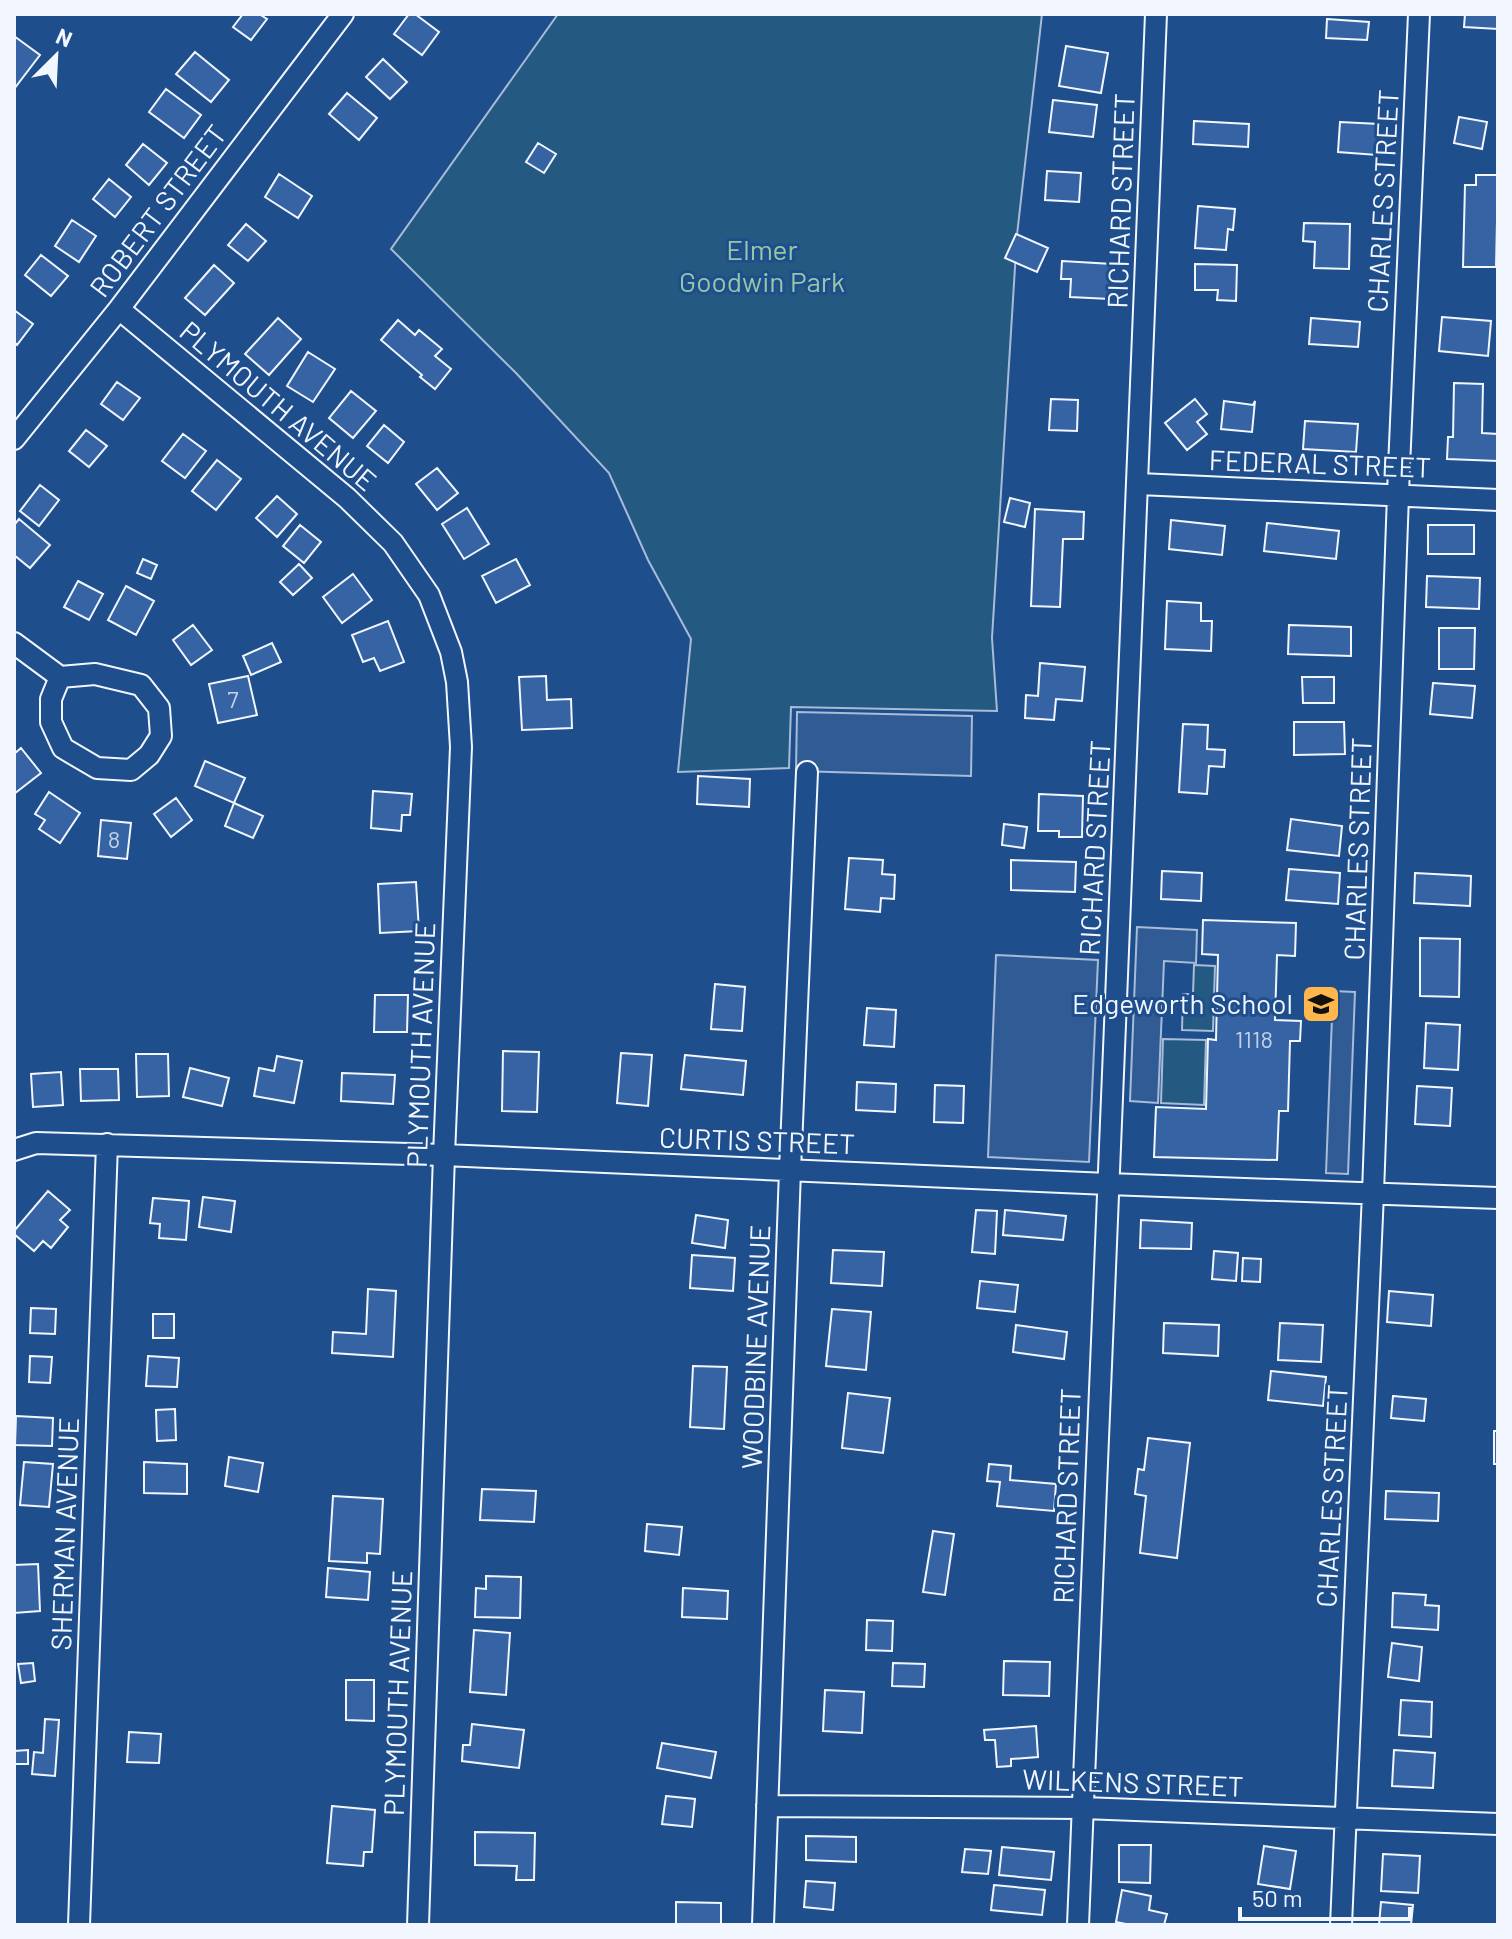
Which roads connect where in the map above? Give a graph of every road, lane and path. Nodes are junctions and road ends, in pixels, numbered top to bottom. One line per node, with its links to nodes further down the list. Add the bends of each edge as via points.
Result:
1 (343, 14): 4 (street, ROBERT STREET)
2 (1156, 14): 6 (street, RICHARD STREET)
3 (1419, 14): 7 (street, CHARLES STREET)
4 (119, 309): 5 (street, ROBERT STREET); 14 (street, PLYMOUTH AVENUE, via 384,534 429,595 441,623 457,682 461,747)
5 (14, 439)
6 (1139, 484): 7 (street, FEDERAL STREET); 16 (street, RICHARD STREET)
7 (1398, 495): 8 (street, FEDERAL STREET); 17 (street, CHARLES STREET)
8 (1498, 500)
9 (14, 643): 10 (street)
10 (60, 677): 10 (street, via 95,674 141,685 159,708 161,736 149,755 131,770 97,768 63,748 51,722 51,699)
11 (807, 772): 15 (street, WOODBINE AVENUE)
12 (107, 1144): 13 (street, CURTIS STREET, via 36,1143); 14 (street, CURTIS STREET); 23 (street, SHERMAN AVENUE)
13 (14, 1150)
14 (444, 1155): 15 (street, CURTIS STREET); 24 (street, PLYMOUTH AVENUE)
15 (790, 1170): 16 (street, CURTIS STREET); 19 (street, WOODBINE AVENUE)
16 (1108, 1184): 17 (street, CURTIS STREET); 20 (street, RICHARD STREET)
17 (1373, 1193): 18 (street, CURTIS STREET); 21 (street, CHARLES STREET)
18 (1498, 1198)
19 (767, 1806): 20 (street, WILKENS STREET); 25 (street, WOODBINE AVENUE)
20 (1083, 1808): 21 (street, WILKENS STREET); 26 (street, RICHARD STREET)
21 (1345, 1818): 22 (street, WILKENS STREET); 27 (street, CHARLES STREET)
22 (1498, 1824)
23 (79, 1925)
24 (418, 1925)
25 (763, 1925)
26 (1078, 1925)
27 (1341, 1925)

